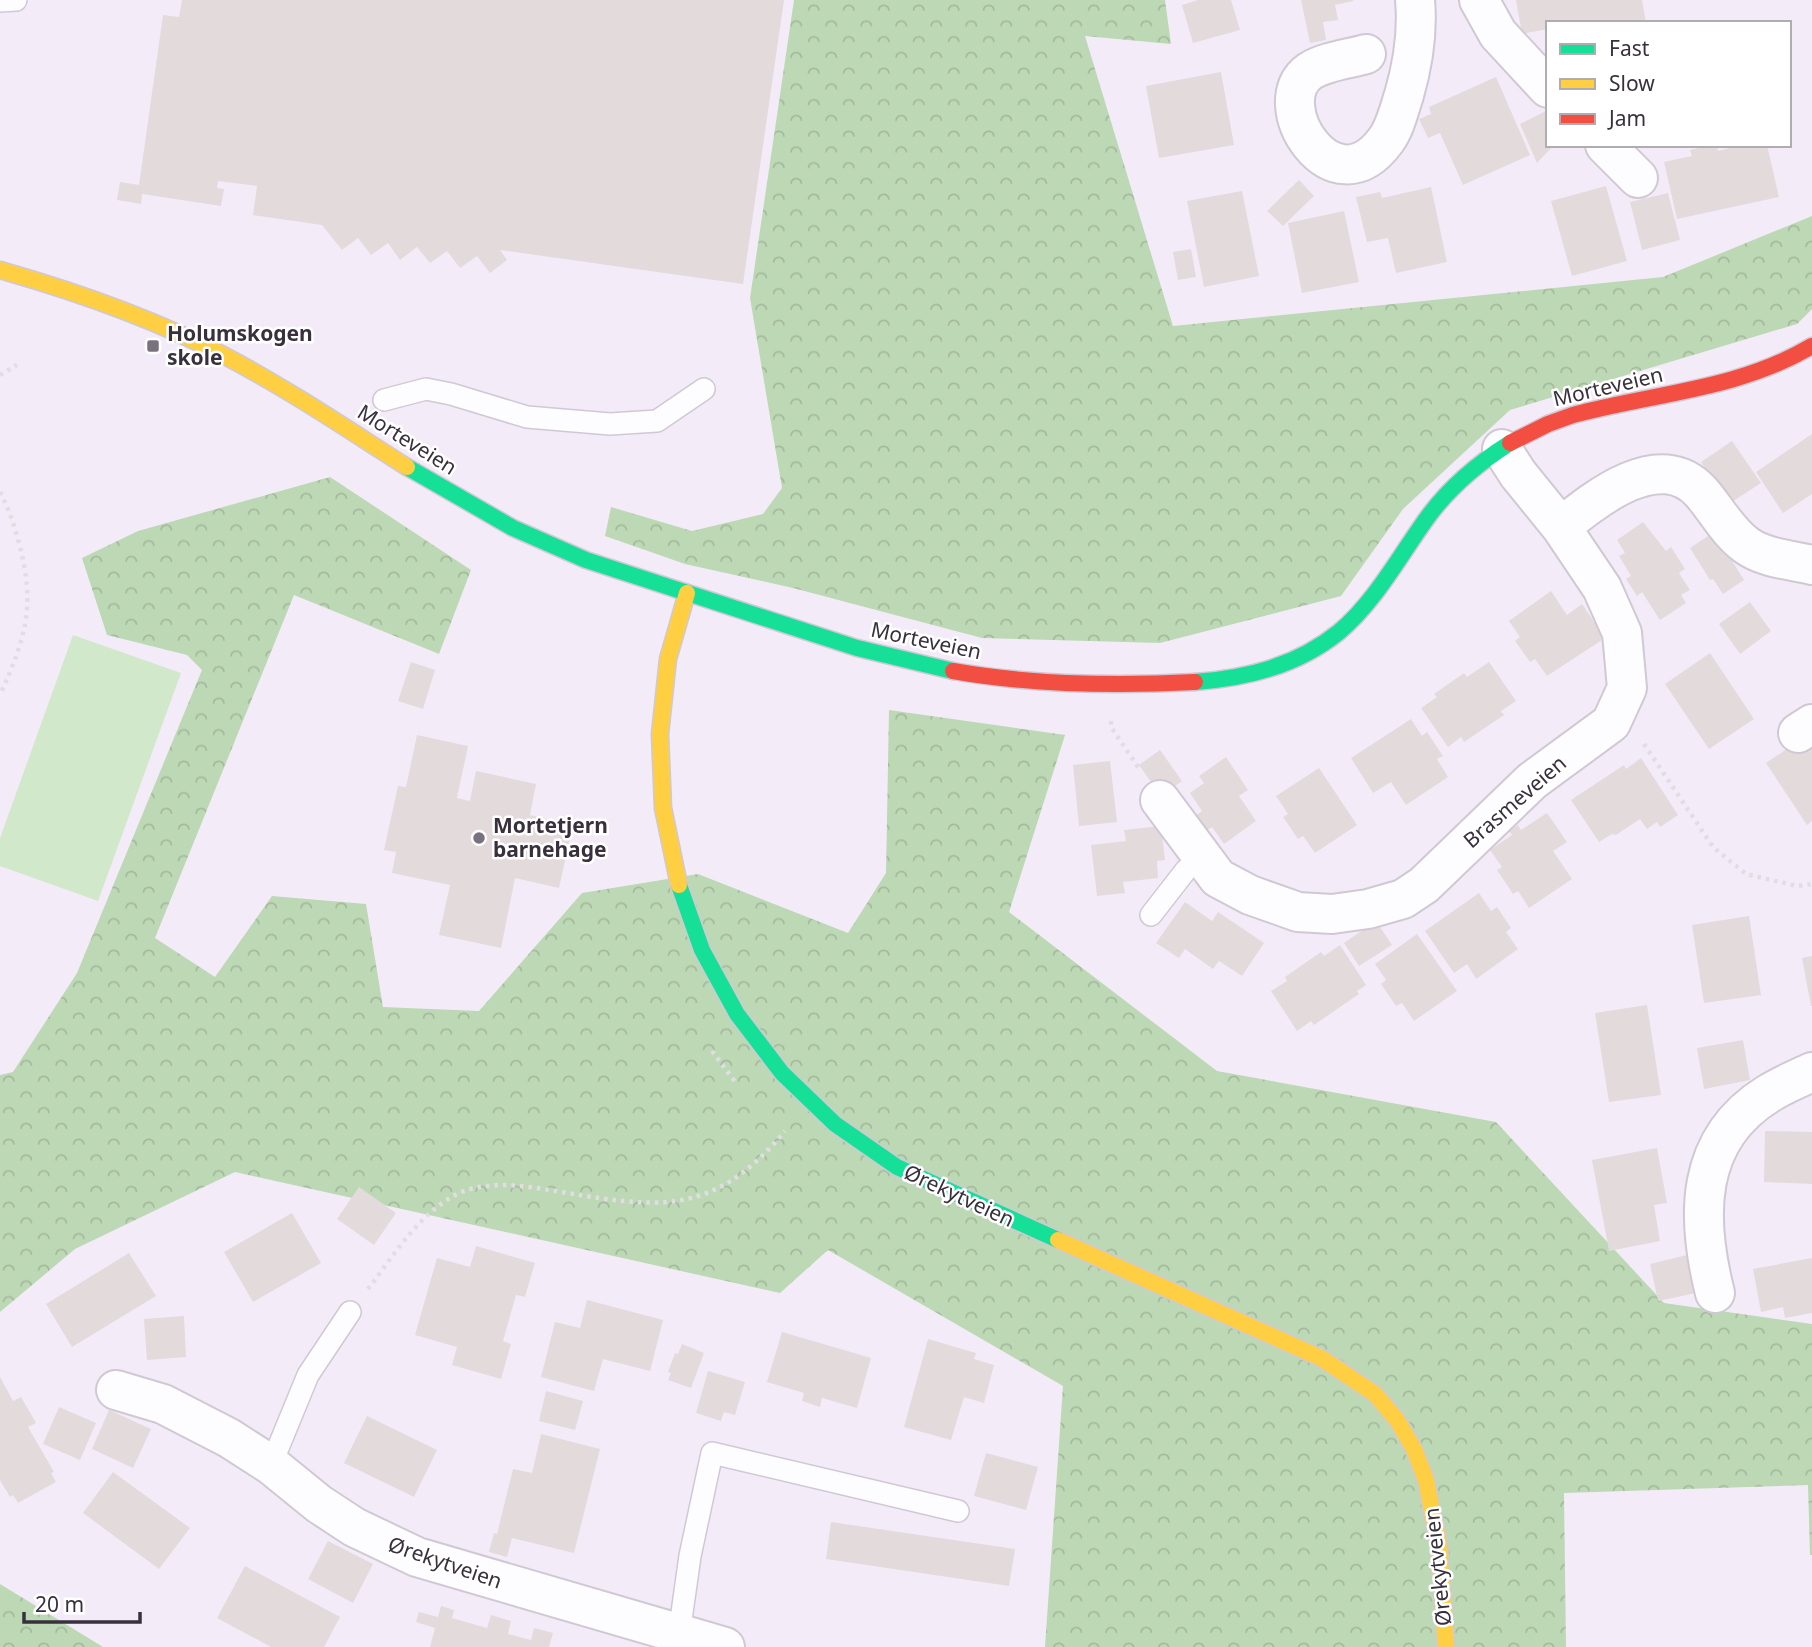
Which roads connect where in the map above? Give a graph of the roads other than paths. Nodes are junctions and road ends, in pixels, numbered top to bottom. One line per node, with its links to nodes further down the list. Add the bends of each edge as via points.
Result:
1 (16, 0): 4 (lane)
2 (1415, 0): 5 (street, via 1415,47 1388,138 1361,162 1343,164 1326,159 1313,150 1297,118 1299,84 1309,72)
3 (1479, 0): 6 (street, via 1498,34)
4 (0, 1)
5 (1367, 54)
6 (1546, 86)
7 (1607, 147): 8 (street)
8 (1638, 178)
9 (0, 270): 16 (street, Morteveien, via 76,292 165,327 248,368 517,530 600,565)
10 (1812, 346): 13 (street, Morteveien, via 1777,365 1728,382 1566,416)
11 (704, 389): 12 (lane, via 657,421 610,424 527,417 426,389)
12 (384, 400)
13 (1502, 449): 14 (street, Brasmeveien); 16 (street, Morteveien, via 1432,511 1376,594 1339,632 1298,658 1246,675 1191,682 1094,683 945,670 855,647)
14 (1561, 527): 15 (street, via 1610,492 1646,476 1667,473 1700,491 1748,547); 18 (street, Brasmeveien, via 1602,588 1622,633 1627,688 1611,723 1532,781 1403,899 1332,914 1298,912 1218,878)
15 (1812, 565)
16 (687, 593): 28 (street, Ørekytveien, via 668,659 664,694 660,762 664,816 674,868 695,931 730,1002 766,1056 841,1131 897,1167 1321,1358 1374,1394 1408,1436 1432,1499)
17 (1160, 800): 18 (street, Brasmeveien)
18 (1203, 857): 19 (lane, via 1186,870)
19 (1151, 915)
20 (1812, 1072): 21 (street, via 1767,1094 1748,1110 1714,1156 1704,1187 1703,1211)
21 (1715, 1293)
22 (350, 1312): 24 (lane, via 309,1375)
23 (116, 1390): 24 (street, Ørekytveien, via 163,1404)
24 (271, 1465): 26 (street, Ørekytveien, via 354,1527 417,1557)
25 (958, 1511): 26 (lane, via 712,1453)
26 (679, 1634): 27 (street, Ørekytveien)
27 (725, 1647)
28 (1446, 1647)

